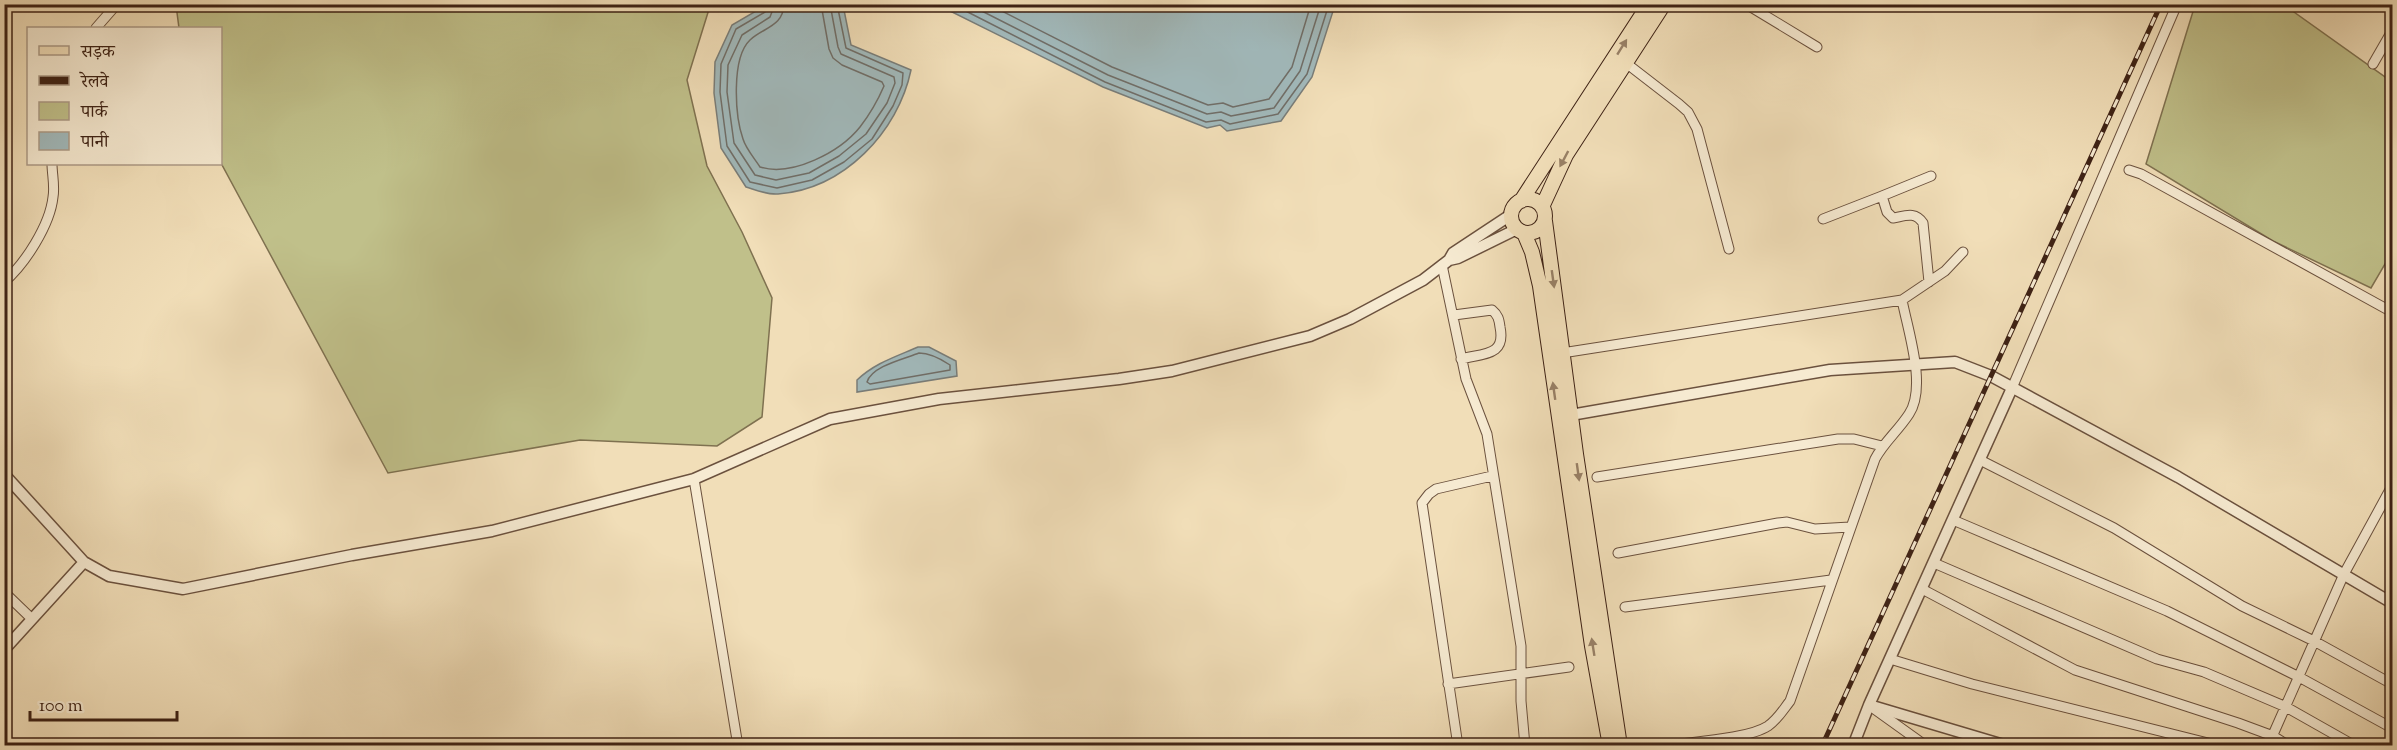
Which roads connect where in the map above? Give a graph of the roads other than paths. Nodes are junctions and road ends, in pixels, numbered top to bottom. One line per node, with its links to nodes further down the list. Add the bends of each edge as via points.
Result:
1 (117, 4): 8 (street)
2 (1649, 4): 17 (main road, one-way to 2)
3 (1664, 4): 11 (main road)
4 (1746, 4): 10 (street)
5 (2177, 4): 34 (street)
6 (2385, 4): 7 (street)
7 (2392, 9)
8 (97, 27)
9 (2392, 31): 12 (street)
10 (1817, 47)
11 (1626, 63): 18 (main road, one-way to 18, via 1566,155); 23 (street, via 1688,112 1697,129)
12 (2373, 64)
13 (52, 165): 26 (street, via 54,196 50,210 26,259)
14 (2129, 170): 29 (street)
15 (1931, 176): 16 (street)
16 (1882, 196): 20 (street); 27 (street, via 1893,218 1914,214 1923,223)
17 (1521, 201): 18 (main road, via 1536,201); 19 (main road)
18 (1542, 207): 21 (main road)
19 (1512, 214): 22 (main road, via 1512,222); 25 (street, via 1453,253)
20 (1823, 219)
21 (1545, 221): 22 (main road, via 1532,233); 31 (main road, one-way to 31)
22 (1520, 231): 25 (street); 35 (main road, one-way to 22, via 1537,269)
23 (1729, 249)
24 (1963, 252): 27 (street)
25 (1446, 263): 30 (street); 41 (street, via 1423,280 1310,336 1172,371 939,399 830,419)
26 (4, 282)
27 (1929, 282): 28 (street)
28 (1902, 300): 31 (street); 33 (street)
29 (2392, 312)
30 (1454, 315): 32 (street); 32 (street, via 1492,310 1499,317 1503,337 1496,350)
31 (1562, 353): 35 (main road)
32 (1461, 359): 39 (street, via 1486,434)
33 (1915, 365): 34 (street, via 1954,362); 35 (street, via 1830,370); 36 (street, via 1918,396 1910,413)
34 (2012, 388): 37 (street); 48 (street, via 2178,477)
35 (1564, 416): 70 (main road, one-way to 35, via 1592,646); 71 (main road, one-way to 71)
36 (1882, 446): 40 (street, via 1854,438 1838,439); 44 (street)
37 (1980, 460): 43 (street); 55 (street, via 2114,528 2242,606)
38 (4, 474): 46 (street)
39 (1492, 476): 59 (street, via 1521,646); 61 (street, via 1436,489 1422,503)
40 (1597, 477)
41 (694, 480): 46 (street, via 492,531 183,589 109,576); 67 (street)
42 (2392, 486): 48 (street)
43 (1953, 520): 47 (street); 60 (street, via 2167,611)
44 (1850, 527): 45 (street, via 1815,529 1778,523); 49 (street)
45 (1618, 553)
46 (84, 562): 54 (street)
47 (1934, 563): 50 (street); 64 (street, via 2157,659 2204,672)
48 (2344, 574): 52 (street); 55 (street)
49 (1831, 580): 53 (street); 72 (street, via 1790,700 1779,716 1767,726 1745,734)
50 (1922, 589): 57 (street); 66 (street, via 2075,670 2172,700)
51 (4, 592): 54 (street)
52 (2392, 603)
53 (1624, 607)
54 (32, 619): 56 (street)
55 (2314, 640): 60 (street); 62 (street)
56 (4, 650)
57 (1890, 659): 63 (street); 76 (street, via 1983,687)
58 (1569, 667): 59 (street)
59 (1522, 673): 61 (street); 69 (street)
60 (2299, 677): 64 (street); 65 (street)
61 (1449, 684): 68 (street)
62 (2392, 684)
63 (1869, 705): 73 (street); 74 (street); 75 (street)
64 (2286, 707): 66 (street); 78 (street)
65 (2392, 728)
66 (2270, 741): 77 (street)
67 (738, 746)
68 (1458, 746)
69 (1525, 746)
70 (1610, 746)
71 (1620, 746)
72 (1665, 746)
73 (1853, 746)
74 (1926, 746)
75 (2007, 746)
76 (2220, 746)
77 (2289, 746)
78 (2355, 746)

